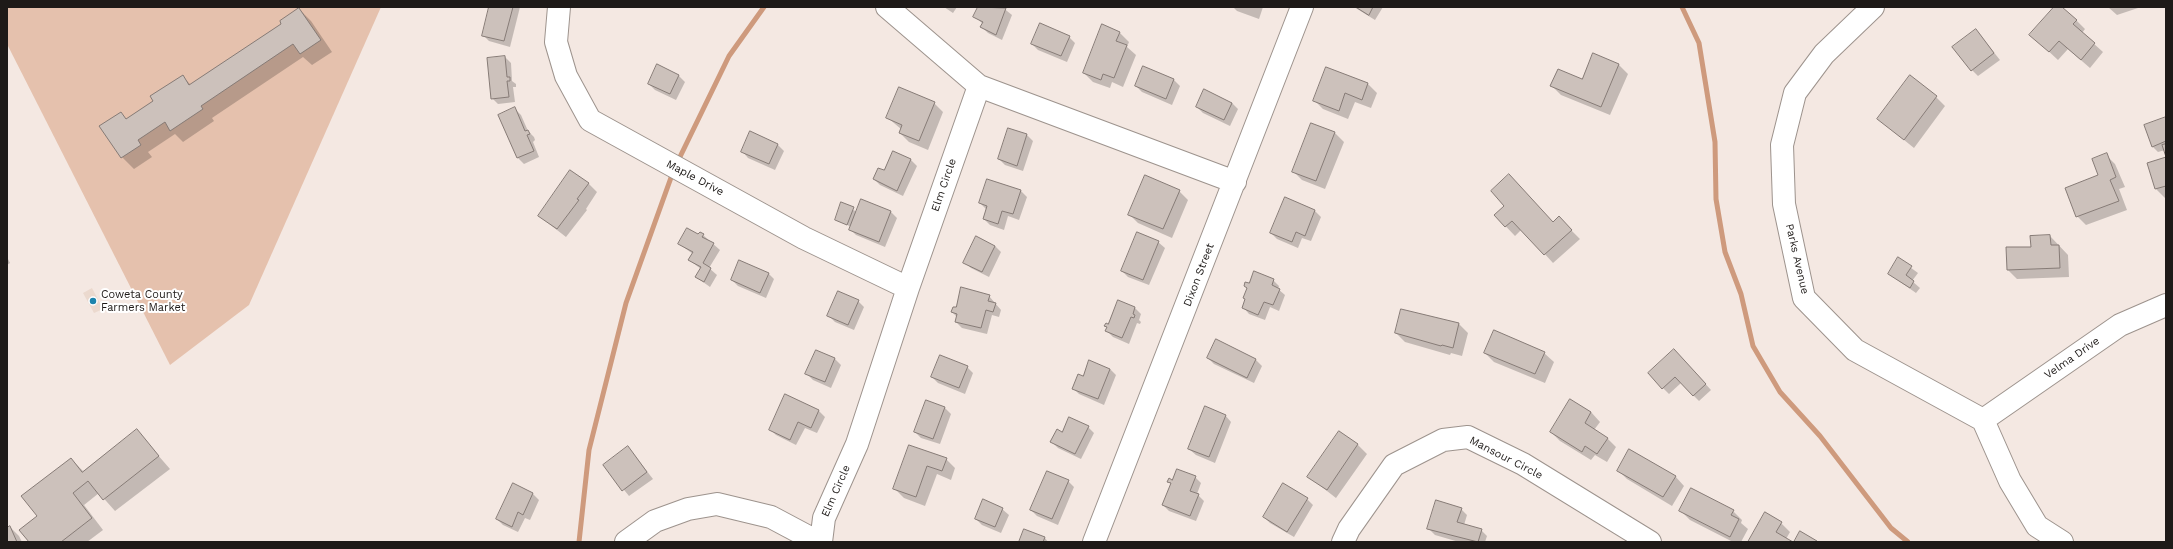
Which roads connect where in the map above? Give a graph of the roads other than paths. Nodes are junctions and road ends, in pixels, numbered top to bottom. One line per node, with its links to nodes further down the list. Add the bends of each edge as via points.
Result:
1 (559, 7): 7 (street, Maple Drive, via 556,42 566,76 590,120 804,238)
2 (887, 7): 5 (street)
3 (1302, 7): 6 (street, Dixon Street)
4 (1873, 7): 9 (street, Parks Avenue, via 1824,54 1795,93 1782,144 1784,204 1804,298 1855,350)
5 (979, 86): 6 (street); 7 (street, Elm Circle)
6 (1235, 182): 12 (street, Dixon Street)
7 (908, 288): 11 (street, Elm Circle, via 857,444 824,518)
8 (2166, 305): 9 (street, Velma Drive, via 2120,325)
9 (1983, 420): 15 (street, via 2010,481 2037,526)
10 (626, 542): 11 (street, via 655,522 688,509 717,504 771,517)
11 (819, 542)
12 (1094, 542)
13 (1343, 542): 14 (street, Mansour Circle, via 1349,529 1394,465 1443,440 1468,437 1523,464)
14 (1650, 542)
15 (2062, 542)

